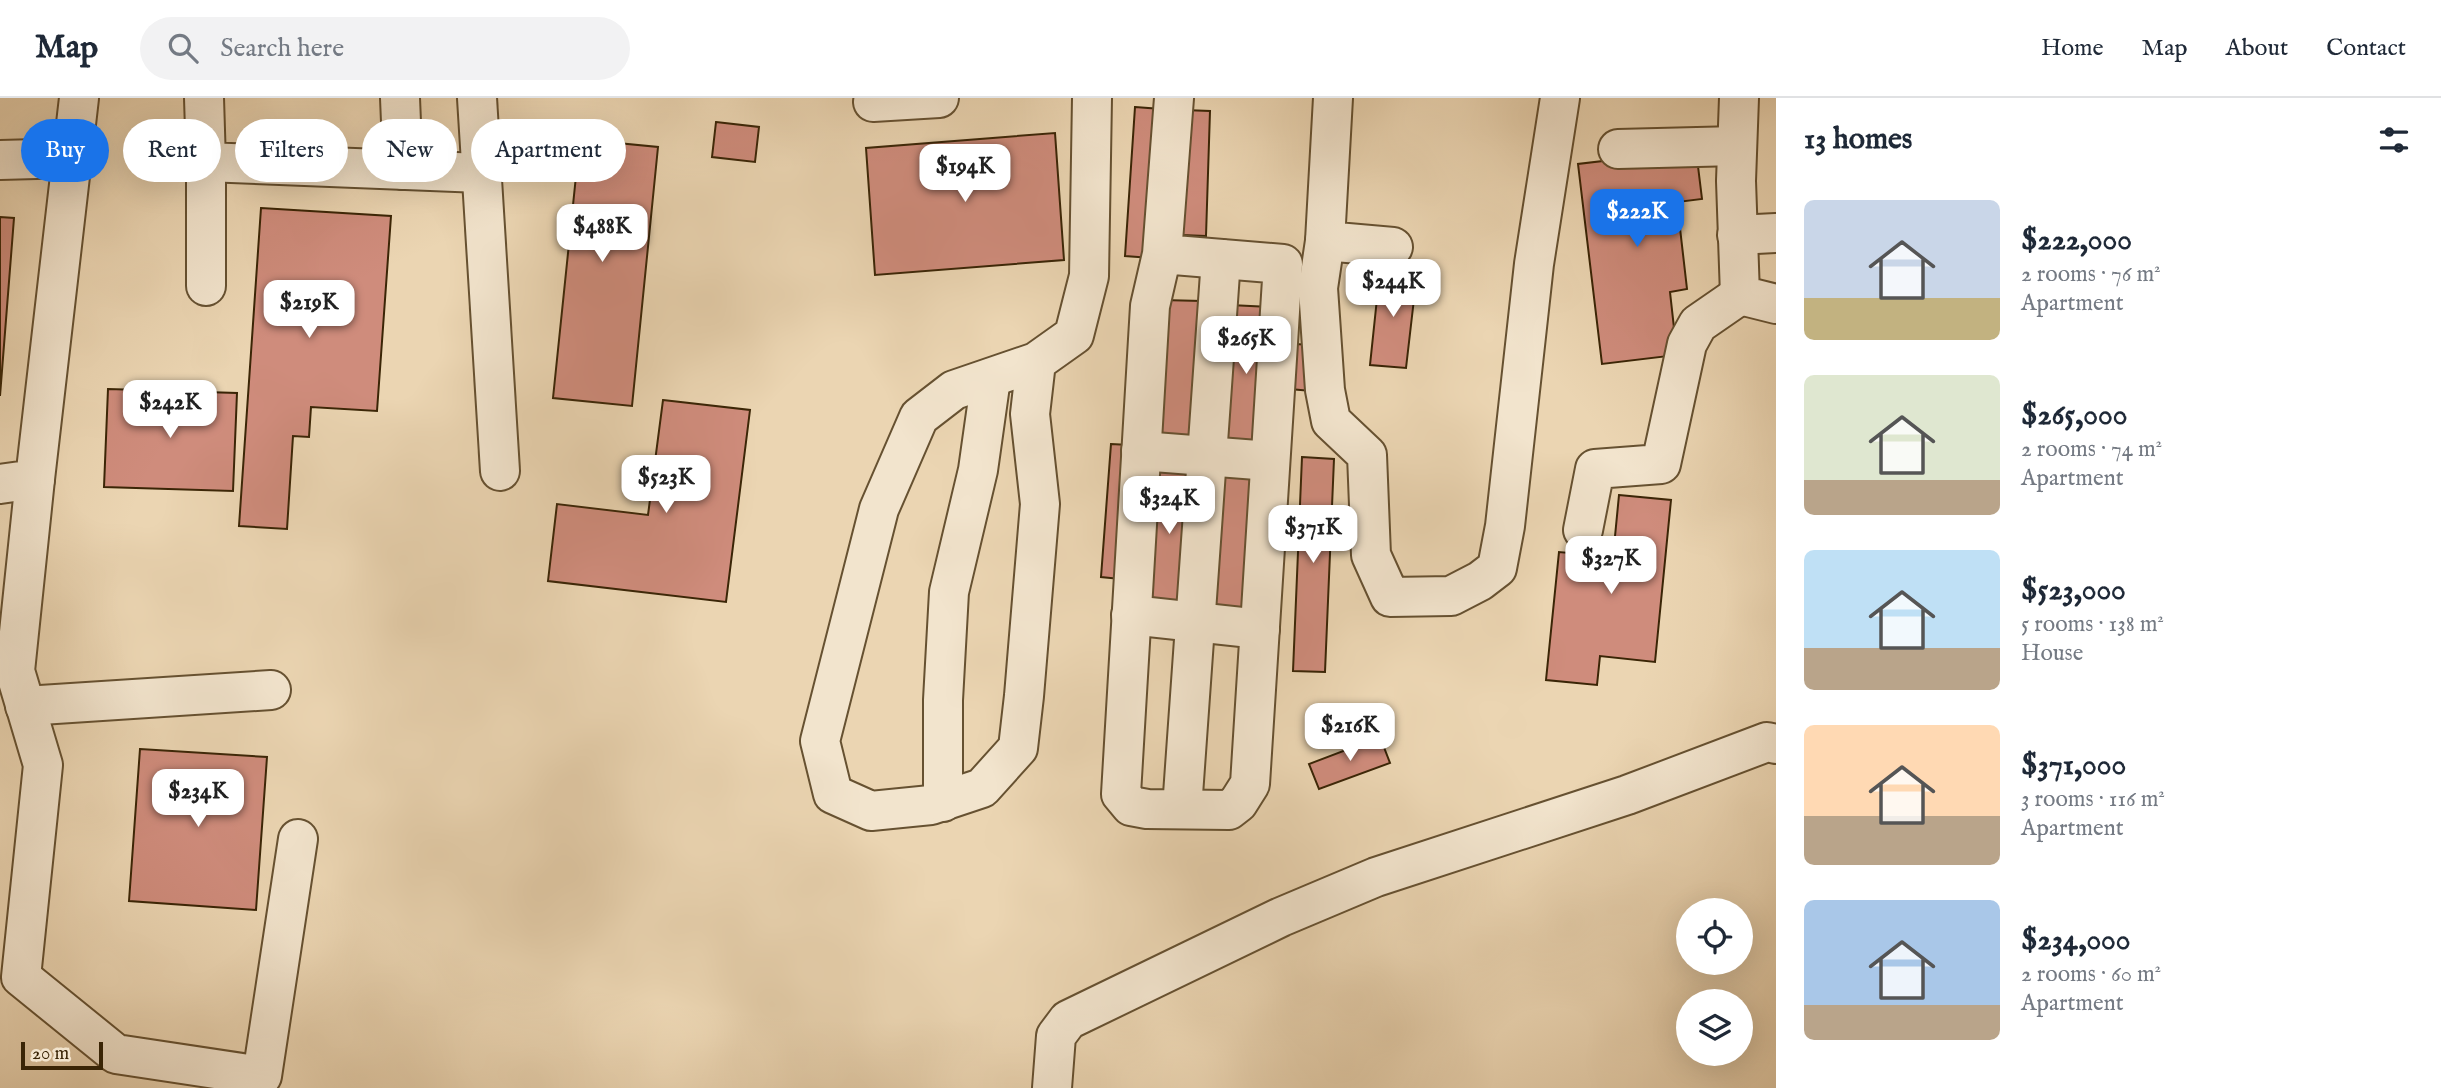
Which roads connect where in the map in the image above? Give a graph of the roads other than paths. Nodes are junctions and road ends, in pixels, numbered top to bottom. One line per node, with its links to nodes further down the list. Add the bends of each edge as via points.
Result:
1 (79, 98): 12 (lane)
2 (204, 98): 13 (lane)
3 (400, 98): 14 (lane)
4 (477, 98): 15 (lane)
5 (939, 98): 11 (lane)
6 (1092, 98): 33 (lane, via 1089,276 1074,335)
7 (1174, 98): 29 (lane)
8 (1332, 98): 27 (lane)
9 (1560, 98): 27 (lane, via 1534,264 1497,568 1451,596 1390,597 1370,555 1367,454 1331,421 1325,390 1318,288)
10 (1739, 98): 16 (lane)
11 (873, 102)
12 (77, 119)
13 (205, 119)
14 (401, 119)
15 (478, 119)
16 (1737, 146): 17 (lane); 26 (lane)
17 (1618, 149)
18 (21, 159): 19 (lane)
19 (0, 160)
20 (221, 163): 21 (lane)
21 (362, 168)
22 (69, 182): 39 (lane)
23 (206, 182): 31 (lane)
24 (482, 182): 38 (lane)
25 (1776, 233): 26 (lane)
26 (1737, 235): 32 (lane)
27 (1325, 241): 28 (lane)
28 (1393, 247)
29 (1162, 254): 30 (lane); 35 (lane, via 1150,306)
30 (1220, 259): 36 (lane); 37 (lane, via 1283,264)
31 (206, 286)
32 (1758, 299): 40 (lane, via 1698,324 1687,344 1661,464 1595,469)
33 (1036, 362): 34 (lane); 47 (lane, via 1030,414 1040,504 1017,748 982,788)
34 (991, 377): 47 (lane, via 978,470 950,592); 47 (lane, via 954,390 919,417 879,509 820,741 833,794 871,811)
35 (1141, 451): 36 (lane); 41 (lane)
36 (1207, 456): 37 (lane); 42 (lane)
37 (1270, 461): 43 (lane)
38 (499, 471)
39 (18, 482): 45 (lane, via 15,671)
40 (1583, 530)
41 (1131, 615): 42 (lane); 48 (lane, via 1121,794 1131,806)
42 (1195, 622): 43 (lane); 48 (lane)
43 (1260, 629): 48 (lane, via 1250,784 1229,810)
44 (271, 690): 45 (lane)
45 (25, 706): 49 (lane, via 43,765 21,977 116,1054 262,1076)
46 (1776, 744): 50 (lane, via 1767,742 1626,795 1376,877 1269,923 1068,1020 1056,1036)
47 (943, 802)
48 (1182, 810)
49 (298, 838)
50 (1052, 1088)

